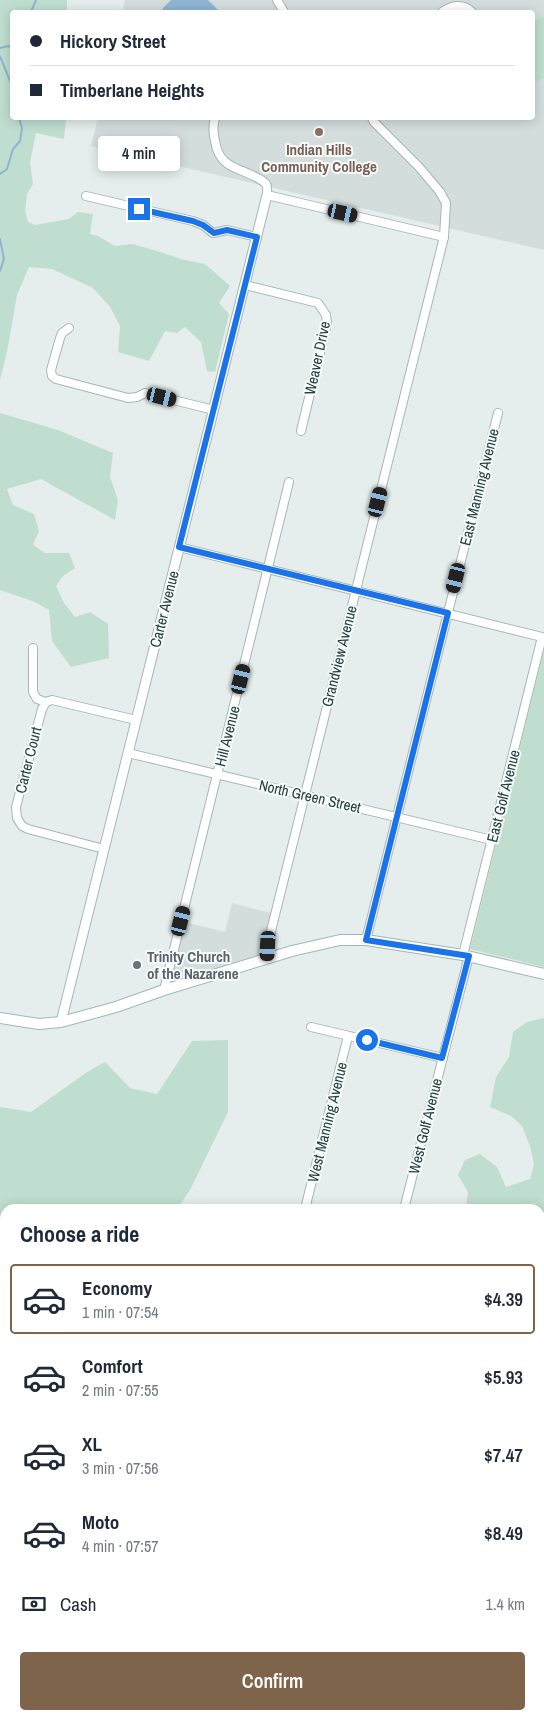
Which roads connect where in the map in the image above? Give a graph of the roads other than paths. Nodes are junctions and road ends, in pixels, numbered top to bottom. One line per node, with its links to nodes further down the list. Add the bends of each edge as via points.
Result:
1 (445, 10): 2 (street, via 459,6)
2 (470, 10)
3 (215, 120): 5 (street, via 213,133 219,155 228,166 266,184)
4 (373, 120): 8 (street, Grandview Avenue, via 440,192 446,203)
5 (267, 195): 7 (street, Carter Avenue); 8 (street)
6 (86, 196): 7 (street, via 193,221 214,233 227,230)
7 (257, 237): 9 (street, Carter Avenue)
8 (444, 237): 17 (street, Grandview Avenue)
9 (245, 285): 11 (street, Carter Avenue); 13 (street, Weaver Drive, via 318,303 326,315 327,323)
10 (69, 328): 11 (street, via 62,332 51,370 56,379 128,398 145,393)
11 (214, 410): 15 (street, Carter Avenue)
12 (498, 413): 18 (street, East Manning Avenue)
13 (301, 431)
14 (289, 482): 16 (street, Hill Avenue)
15 (179, 547): 16 (street); 21 (street, Carter Avenue)
16 (268, 569): 17 (street); 23 (street, Hill Avenue)
17 (356, 590): 18 (street); 24 (street, Grandview Avenue)
18 (448, 613): 25 (street, East Manning Avenue); 26 (street, East Golf Avenue, via 542,636)
19 (33, 648): 20 (street, via 33,692)
20 (46, 702): 21 (street, via 52,700); 27 (street, Carter Court, via 16,808 17,818 28,829)
21 (136, 720): 22 (street, Carter Avenue)
22 (128, 753): 23 (street, North Green Street); 27 (street, Carter Avenue)
23 (217, 774): 24 (street, North Green Street); 32 (street, Hill Avenue)
24 (304, 795): 25 (street, North Green Street); 30 (street, Grandview Avenue, via 270,931)
25 (397, 817): 26 (street, North Green Street); 28 (street, East Manning Avenue)
26 (492, 840): 29 (street, East Golf Avenue)
27 (104, 849): 34 (street, Carter Avenue)
28 (366, 940): 29 (main road); 30 (main road, via 328,942)
29 (466, 955): 31 (main road); 37 (street, West Golf Avenue)
30 (268, 959): 32 (main road)
31 (544, 974)
32 (164, 990): 34 (main road)
33 (0, 1018): 34 (main road, via 39,1024)
34 (60, 1022)
35 (310, 1028): 36 (street)
36 (348, 1036): 37 (street); 38 (street, West Manning Avenue)
37 (442, 1058): 39 (street, West Golf Avenue)
38 (306, 1204)
39 (405, 1204)

